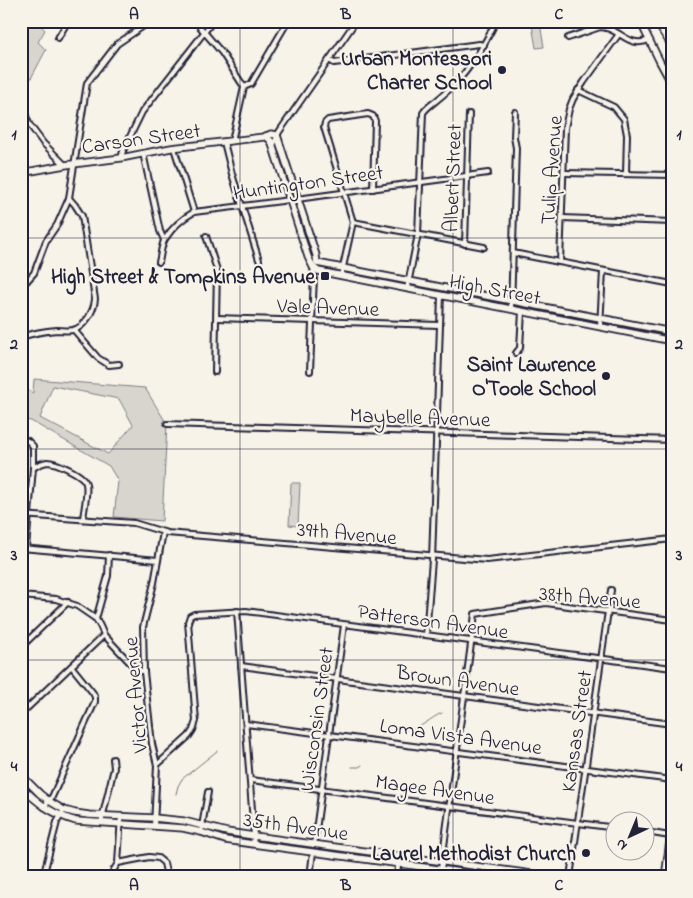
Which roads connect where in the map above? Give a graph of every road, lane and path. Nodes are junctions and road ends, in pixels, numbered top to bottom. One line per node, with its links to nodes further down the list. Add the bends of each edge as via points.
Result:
1 (68, 21): 12 (street)
2 (151, 21): 32 (street, via 117,44 87,83)
3 (194, 21): 10 (street)
4 (213, 21): 10 (street)
5 (288, 21): 19 (street, via 251,84)
6 (356, 21): 17 (street)
7 (496, 21): 16 (street)
8 (640, 21): 14 (street)
9 (657, 21): 15 (highway)
10 (204, 32): 19 (street); 31 (street, via 142,112)
11 (619, 34): 13 (street, via 600,27); 14 (street, via 642,43); 20 (street, Tulip Avenue)
12 (58, 38)
13 (568, 38)
14 (650, 40): 18 (street)
15 (672, 44)
16 (484, 45): 17 (street, via 334,63); 40 (street, via 462,76 422,114)
17 (329, 60): 24 (street)
18 (672, 84)
19 (244, 88): 26 (street)
20 (578, 90): 36 (street, Tulip Avenue, via 566,119); 37 (street, via 614,107 624,119)
21 (21, 103): 33 (street, via 29,124)
22 (514, 112): 56 (street)
23 (470, 114): 39 (street, Albert Street)
24 (277, 135): 25 (street, Carson Street); 28 (street); 44 (street)
25 (266, 136): 26 (street, Carson Street); 28 (street)
26 (232, 141): 27 (street, Carson Street)
27 (224, 142): 29 (street, Carson Street); 46 (street)
28 (273, 147): 45 (street)
29 (174, 148): 30 (street, Carson Street); 47 (street)
30 (143, 153): 31 (street, Carson Street); 53 (street)
31 (121, 158): 32 (street, Carson Street)
32 (74, 164): 33 (street, Carson Street); 43 (street)
33 (65, 165): 34 (street, Carson Street)
34 (21, 173)
35 (488, 173): 39 (street, Huntington Street)
36 (564, 173): 37 (street); 48 (street, Tulip Avenue)
37 (626, 173): 38 (street)
38 (672, 175)
39 (467, 176): 40 (street, Huntington Street); 54 (street, Albert Street)
40 (420, 182): 41 (street, Huntington Street); 51 (street)
41 (372, 188): 42 (street, Huntington Street); 42 (street, via 373,116 332,119 325,123 325,130)
42 (345, 193): 44 (street, Huntington Street); 49 (street)
43 (69, 198): 66 (street, via 34,272); 77 (street, via 82,216 95,300 86,322)
44 (297, 199): 45 (street, Huntington Street); 60 (street, via 316,255)
45 (290, 200): 46 (street, Huntington Street); 60 (street, via 308,257)
46 (242, 206): 47 (street, Huntington Street); 57 (street)
47 (194, 212): 53 (street)
48 (562, 218): 50 (street); 59 (street, Tulip Avenue)
49 (353, 222): 51 (street); 61 (street)
50 (672, 222)
51 (418, 234): 54 (street); 64 (street)
52 (206, 236): 72 (street, via 217,270)
53 (164, 240): 58 (street)
54 (465, 244): 55 (street)
55 (484, 247)
56 (514, 253): 59 (street); 69 (street)
57 (259, 260)
58 (159, 262)
59 (560, 262): 62 (street)
60 (315, 265): 61 (street, High Street); 63 (street, High Street, via 318,271); 74 (street)
61 (343, 268): 63 (street); 64 (street, High Street)
62 (604, 271): 65 (street); 73 (street)
63 (341, 276): 67 (street, High Street)
64 (408, 281): 67 (street); 69 (street, High Street)
65 (672, 284)
66 (21, 285)
67 (407, 289): 68 (street, High Street)
68 (441, 296): 70 (street, High Street); 75 (street)
69 (512, 301): 70 (street); 73 (street, High Street)
70 (511, 309): 71 (street, High Street)
71 (522, 311): 76 (street, High Street); 81 (street, via 520,348)
72 (216, 318): 74 (street, Vale Avenue); 84 (street)
73 (601, 319): 76 (street); 78 (street, High Street)
74 (312, 321): 75 (street, Vale Avenue); 83 (street)
75 (439, 325): 86 (street)
76 (600, 326): 80 (street, High Street)
77 (74, 330): 79 (street, via 38,332); 82 (street, via 98,358 109,365)
78 (672, 332)
79 (21, 337)
80 (672, 340)
81 (516, 353)
82 (118, 364)
83 (310, 371)
84 (215, 372)
85 (167, 424): 86 (street, Maybelle Avenue)
86 (436, 432): 88 (street, Maybelle Avenue); 97 (street)
87 (21, 438): 89 (street, via 33,446)
88 (672, 440)
89 (33, 468): 91 (street); 92 (street, via 42,463 55,463 85,480)
90 (21, 515): 91 (street, 39th Avenue)
91 (29, 515): 92 (street, 39th Avenue); 95 (street)
92 (83, 519): 93 (street, 39th Avenue, via 134,523)
93 (162, 532): 97 (street, 39th Avenue); 98 (street, Victor Avenue)
94 (672, 539): 97 (street, 39th Avenue, via 487,560)
95 (24, 548): 96 (street)
96 (109, 555): 98 (street); 105 (street, via 108,576)
97 (432, 556): 109 (street)
98 (158, 560): 116 (street, Victor Avenue, via 143,627)
99 (611, 590): 103 (street, Kansas Street)
100 (21, 596): 101 (street)
101 (68, 602): 105 (street); 111 (street)
102 (237, 611): 107 (street, Patterson Avenue); 113 (street); 126 (street, Patterson Avenue, via 190,616 196,721 188,736)
103 (608, 612): 106 (street, 38th Avenue); 110 (street, 38th Avenue, via 546,604 475,614); 112 (street, Kansas Street)
104 (672, 612): 106 (street)
105 (96, 619): 108 (street)
106 (672, 620)
107 (344, 625): 109 (street, Patterson Avenue); 117 (street, Wisconsin Street)
108 (104, 635): 114 (street); 116 (street, via 135,668)
109 (426, 635): 110 (street, Patterson Avenue)
110 (472, 642): 112 (street, Patterson Avenue); 118 (street)
111 (21, 647)
112 (602, 659): 115 (street, Patterson Avenue); 120 (street, Kansas Street)
113 (241, 666): 117 (street, Brown Avenue); 121 (street)
114 (72, 667): 119 (street); 134 (street, via 95,697)
115 (672, 668)
116 (144, 672): 126 (street, Victor Avenue, via 152,744)
117 (336, 679): 118 (street, Brown Avenue); 123 (street, Wisconsin Street)
118 (464, 696): 120 (street, Brown Avenue); 124 (street)
119 (21, 714)
120 (594, 714): 122 (street, Brown Avenue); 127 (street, Kansas Street)
121 (246, 724): 123 (street, Loma Vista Avenue); 129 (street)
122 (672, 724)
123 (329, 734): 124 (street, Loma Vista Avenue); 132 (street, Wisconsin Street)
124 (457, 751): 127 (street, Loma Vista Avenue); 135 (street)
125 (113, 759): 139 (street, via 114,768)
126 (158, 765): 141 (street, Victor Avenue)
127 (586, 768): 130 (street, Loma Vista Avenue); 144 (street, Kansas Street)
128 (21, 775): 134 (street, 35th Avenue)
129 (251, 780): 132 (street, Magee Avenue); 151 (street)
130 (672, 780)
131 (21, 786): 136 (street, 35th Avenue)
132 (322, 789): 135 (street, Magee Avenue); 154 (street, Wisconsin Street)
133 (208, 792): 145 (street)
134 (49, 801): 136 (street); 137 (street, 35th Avenue)
135 (450, 806): 144 (street, Magee Avenue); 157 (street)
136 (44, 807): 138 (street, 35th Avenue)
137 (64, 810): 138 (street); 139 (street, 35th Avenue)
138 (61, 816): 142 (street, 35th Avenue); 163 (street)
139 (102, 816): 140 (street, 35th Avenue); 142 (street)
140 (121, 816): 141 (street, 35th Avenue); 143 (street)
141 (154, 818): 145 (street, 35th Avenue); 146 (street, Victor Avenue)
142 (101, 823): 143 (street, 35th Avenue)
143 (120, 824): 146 (street, 35th Avenue); 158 (street)
144 (578, 824): 148 (street, Magee Avenue); 170 (street, Kansas Street)
145 (203, 825): 149 (street); 151 (street, 35th Avenue)
146 (154, 826): 149 (street, 35th Avenue)
147 (672, 826): 152 (street)
148 (606, 827)
149 (201, 832): 153 (street, 35th Avenue)
150 (656, 834): 152 (street)
151 (254, 836): 153 (street); 154 (street, 35th Avenue)
152 (670, 836): 171 (street)
153 (253, 844): 155 (street, 35th Avenue)
154 (314, 845): 155 (street, Wisconsin Street); 156 (street, 35th Avenue)
155 (313, 852): 159 (street, 35th Avenue); 166 (street, Wisconsin Street)
156 (399, 856): 157 (street, 35th Avenue); 159 (street)
157 (442, 862): 160 (street, 35th Avenue); 161 (street)
158 (118, 863): 164 (street); 165 (street, via 158,858 164,864)
159 (399, 864): 161 (street, 35th Avenue); 167 (street)
160 (484, 868): 162 (street); 169 (street, 35th Avenue)
161 (441, 869): 162 (street, 35th Avenue)
162 (483, 876): 168 (street, 35th Avenue)
163 (43, 877)
164 (111, 877)
165 (167, 877)
166 (310, 877)
167 (397, 877)
168 (497, 877)
169 (554, 877)
170 (570, 877)
171 (665, 877)

